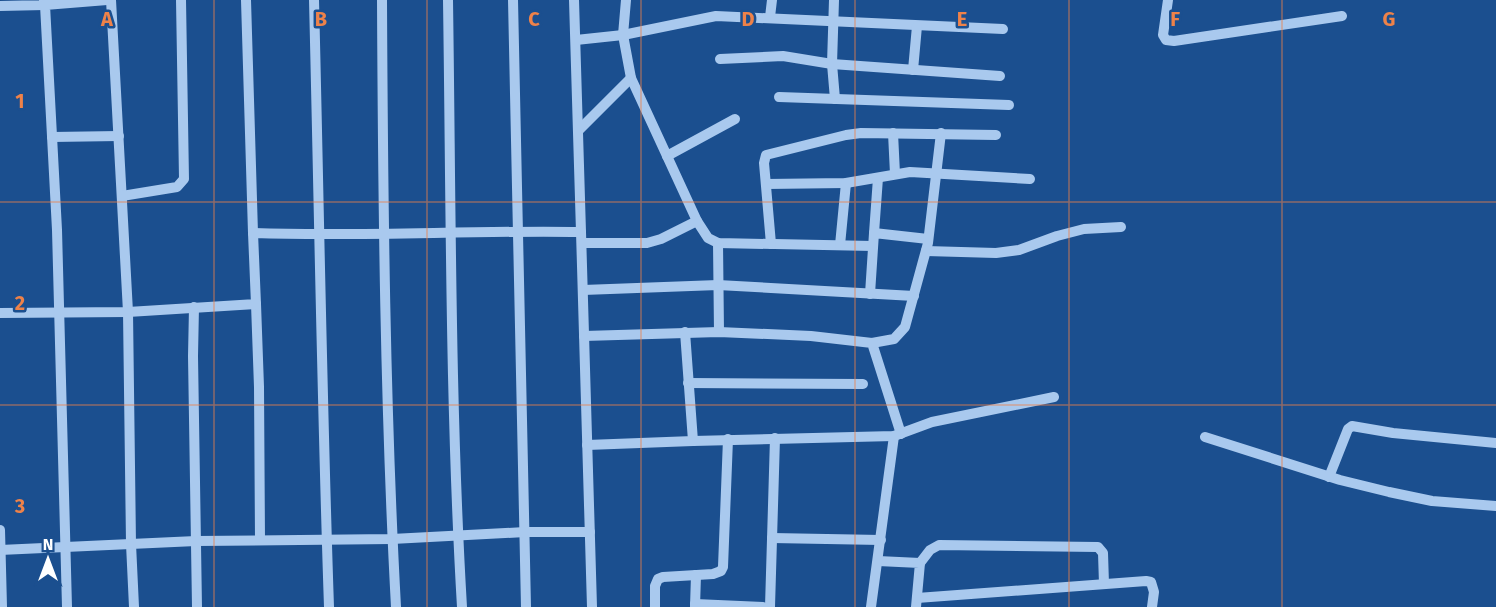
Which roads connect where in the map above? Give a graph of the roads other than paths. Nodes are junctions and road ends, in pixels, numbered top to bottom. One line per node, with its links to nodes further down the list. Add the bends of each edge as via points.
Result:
1 (109, 0): 13 (street); 35 (street)
2 (182, 0): 44 (street, via 184,178 177,187)
3 (246, 0): 48 (street)
4 (314, 0): 52 (street)
5 (382, 0): 51 (street)
6 (448, 0): 49 (street)
7 (513, 0): 47 (street)
8 (574, 0): 21 (street)
9 (626, 0): 20 (street)
10 (772, 0): 16 (street)
11 (834, 0): 17 (street)
12 (1168, 0): 15 (street, via 1163,35 1166,40)
13 (45, 2): 14 (street); 36 (street)
14 (0, 6)
15 (1342, 16)
16 (770, 17): 17 (street); 20 (street, via 716,16)
17 (835, 20): 18 (street); 23 (street)
18 (917, 26): 19 (street); 24 (street)
19 (1003, 29)
20 (623, 35): 21 (street); 26 (street)
21 (576, 40): 31 (street)
22 (720, 59): 23 (street, via 783,56)
23 (832, 64): 24 (street); 28 (street)
24 (913, 70): 25 (street)
25 (1000, 76)
26 (631, 78): 31 (street); 37 (street)
27 (779, 97): 28 (street)
28 (835, 99): 29 (street)
29 (1009, 105)
30 (735, 118): 37 (street)
31 (579, 130): 53 (street)
32 (892, 133): 33 (street); 38 (street); 43 (street, via 846,135 771,154 764,158)
33 (941, 134): 34 (street); 39 (street)
34 (996, 135)
35 (119, 136): 36 (street); 44 (street)
36 (52, 137): 68 (street)
37 (667, 156): 45 (street)
38 (895, 174): 39 (street); 40 (street)
39 (936, 174): 41 (street); 54 (street)
40 (878, 178): 42 (street); 50 (street)
41 (1030, 178)
42 (846, 183): 43 (street); 57 (street)
43 (766, 184): 56 (street)
44 (122, 195): 66 (street)
45 (697, 221): 53 (street, via 647,243); 55 (street, via 708,238)
46 (1121, 227): 59 (street, via 1084,229 996,254)
47 (519, 231): 49 (street); 53 (street); 86 (street)
48 (253, 233): 52 (street); 64 (street)
49 (451, 233): 51 (street); 88 (street)
50 (874, 233): 54 (street); 58 (street)
51 (384, 234): 52 (street); 90 (street)
52 (321, 236): 92 (street)
53 (581, 238): 61 (street)
54 (928, 239): 59 (street)
55 (718, 243): 56 (street); 60 (street)
56 (771, 244): 57 (street)
57 (840, 245): 58 (street)
58 (873, 246): 62 (street)
59 (926, 251): 63 (street)
60 (718, 285): 61 (street); 62 (street); 70 (street)
61 (583, 290): 71 (street)
62 (870, 294): 63 (street)
63 (914, 296): 72 (street, via 900,334)
64 (256, 304): 65 (street); 91 (street)
65 (194, 307): 66 (street); 94 (street)
66 (128, 312): 68 (street); 95 (street)
67 (0, 313): 68 (street)
68 (60, 313): 96 (street)
69 (686, 332): 70 (street); 71 (street); 73 (street)
70 (719, 332): 72 (street)
71 (584, 336): 82 (street)
72 (872, 343): 76 (street)
73 (688, 383): 74 (street); 80 (street)
74 (863, 384)
75 (1054, 397): 76 (street, via 932,422)
76 (898, 435): 78 (street); 93 (street)
77 (1205, 437): 83 (street)
78 (775, 438): 79 (street); 89 (street)
79 (728, 439): 80 (street); 100 (street, via 723,567 717,573)
80 (693, 441): 82 (street)
81 (1496, 443): 83 (street, via 1352,426)
82 (587, 445): 87 (street)
83 (1329, 477): 84 (street, via 1432,501)
84 (1496, 506)
85 (0, 530): 97 (street)
86 (525, 532): 87 (street); 88 (street); 111 (street)
87 (590, 532): 112 (street)
88 (457, 535): 90 (street); 110 (street)
89 (772, 538): 93 (street); 115 (street)
90 (392, 539): 92 (street); 109 (street)
91 (260, 540): 92 (street); 94 (street)
92 (327, 540): 108 (street)
93 (880, 540): 98 (street)
94 (196, 541): 95 (street); 107 (street)
95 (131, 544): 96 (street); 106 (street)
96 (65, 549): 97 (street); 105 (street)
97 (0, 550): 104 (street)
98 (878, 561): 99 (street); 116 (street)
99 (920, 564): 101 (street, via 939,545 1098,547 1103,553); 102 (street)
100 (696, 575): 103 (street); 113 (street, via 658,579)
101 (1104, 584): 102 (street); 117 (street, via 1151,582)
102 (916, 603)
103 (695, 605): 114 (street)
104 (2, 607)
105 (67, 607)
106 (134, 607)
107 (197, 607)
108 (329, 607)
109 (396, 607)
110 (462, 607)
111 (526, 607)
112 (592, 607)
113 (655, 607)
114 (763, 607)
115 (770, 607)
116 (872, 607)
117 (1152, 607)

